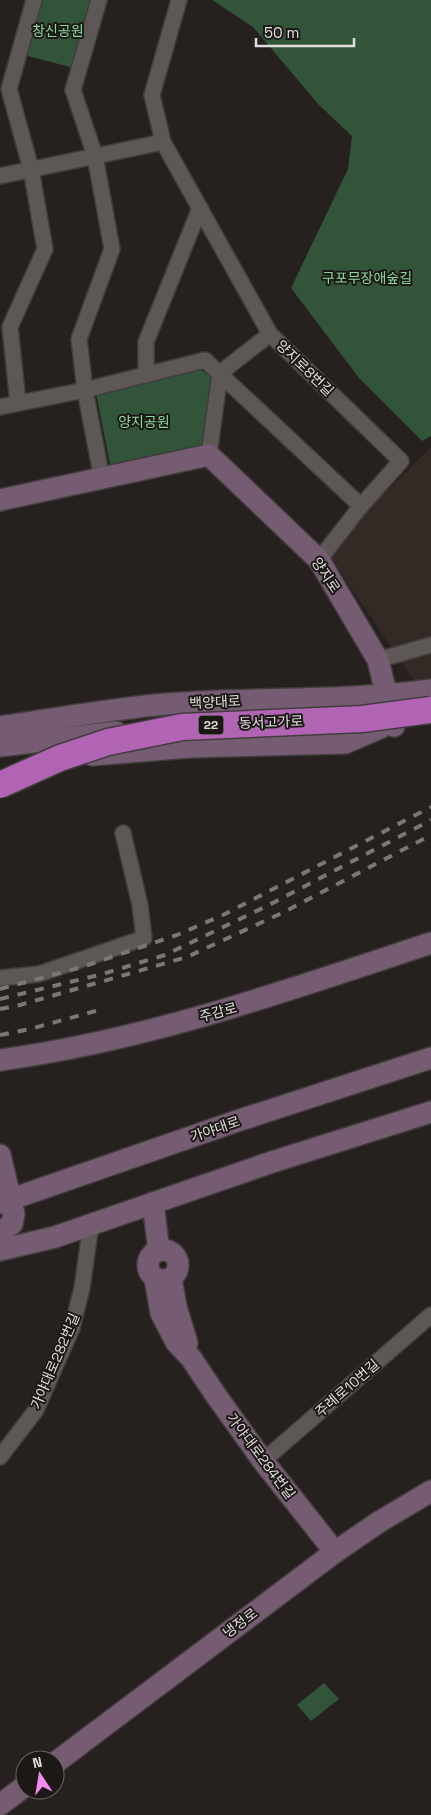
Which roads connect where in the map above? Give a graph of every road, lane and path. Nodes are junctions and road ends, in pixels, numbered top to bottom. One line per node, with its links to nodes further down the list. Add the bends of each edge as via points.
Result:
1 (34, 0): 6 (street, via 9,89)
2 (99, 0): 5 (street, via 73,90)
3 (179, 0): 4 (street, 양지로8번길, via 152,96)
4 (163, 142): 5 (street); 8 (street, 양지로8번길)
5 (95, 156): 6 (street); 12 (street, via 112,250 78,339)
6 (31, 169): 7 (street); 13 (street, via 45,249 10,327)
7 (0, 176)
8 (200, 208): 9 (street, 양지로8번길); 11 (street, via 146,342)
9 (270, 334): 10 (street); 18 (street, 양지로8번길, via 400,461)
10 (220, 373): 11 (street, via 206,360); 15 (street); 18 (street)
11 (146, 375): 12 (street)
12 (86, 390): 13 (street); 16 (street)
13 (18, 404): 14 (street)
14 (0, 407)
15 (209, 456): 16 (main road); 19 (main road, 양지로)
16 (102, 479): 17 (main road)
17 (0, 500)
18 (361, 506): 19 (street, 양지로8번길)
19 (319, 560): 21 (main road, 양지로)
20 (431, 644): 21 (street)
21 (378, 660): 24 (main road, 양지로)
22 (431, 690): 24 (main road, 백양대로)
23 (431, 694): 30 (highway, 동서고가로 / 22, via 339,705 193,712 148,719 65,742)
24 (386, 696): 27 (main road, 양지로); 28 (main road, 백양대로, via 166,704 106,710)
25 (431, 710): 31 (highway, 동서고가로 / 22, bridge, via 362,719 182,727 108,742 60,758)
26 (431, 722): 27 (main road)
27 (388, 726): 29 (main road, via 226,734 119,731); 32 (main road, via 345,743 190,747 94,755 26,771)
28 (0, 728)
29 (0, 746)
30 (0, 770)
31 (0, 785)
32 (0, 790)
33 (123, 833): 35 (street, via 140,905 144,938 39,974)
34 (431, 943): 37 (main road, 주감로, via 253,1002 131,1036)
35 (0, 978)
36 (431, 1058): 40 (main road, 가야대로)
37 (0, 1060)
38 (431, 1112): 41 (main road)
39 (0, 1155): 40 (main road)
40 (6, 1201): 43 (main road, via 14,1214 12,1224)
41 (153, 1202): 42 (main road); 47 (main road, 가야대로284번길, via 159,1251 151,1256 148,1266 151,1275 163,1278 161,1313 176,1342 191,1358)
42 (91, 1224): 44 (main road); 46 (street, 가야대로282번길, via 82,1288 72,1328 36,1410)
43 (0, 1232)
44 (0, 1250)
45 (431, 1315): 47 (street, 주례로10번길)
46 (0, 1457)
47 (263, 1461): 49 (main road, 가야대로284번길)
48 (431, 1491): 49 (main road, 냉정로)
49 (335, 1552): 50 (main road, 냉정로)
50 (65, 1755)
51 (15, 1794): 52 (main road)
52 (0, 1805)

